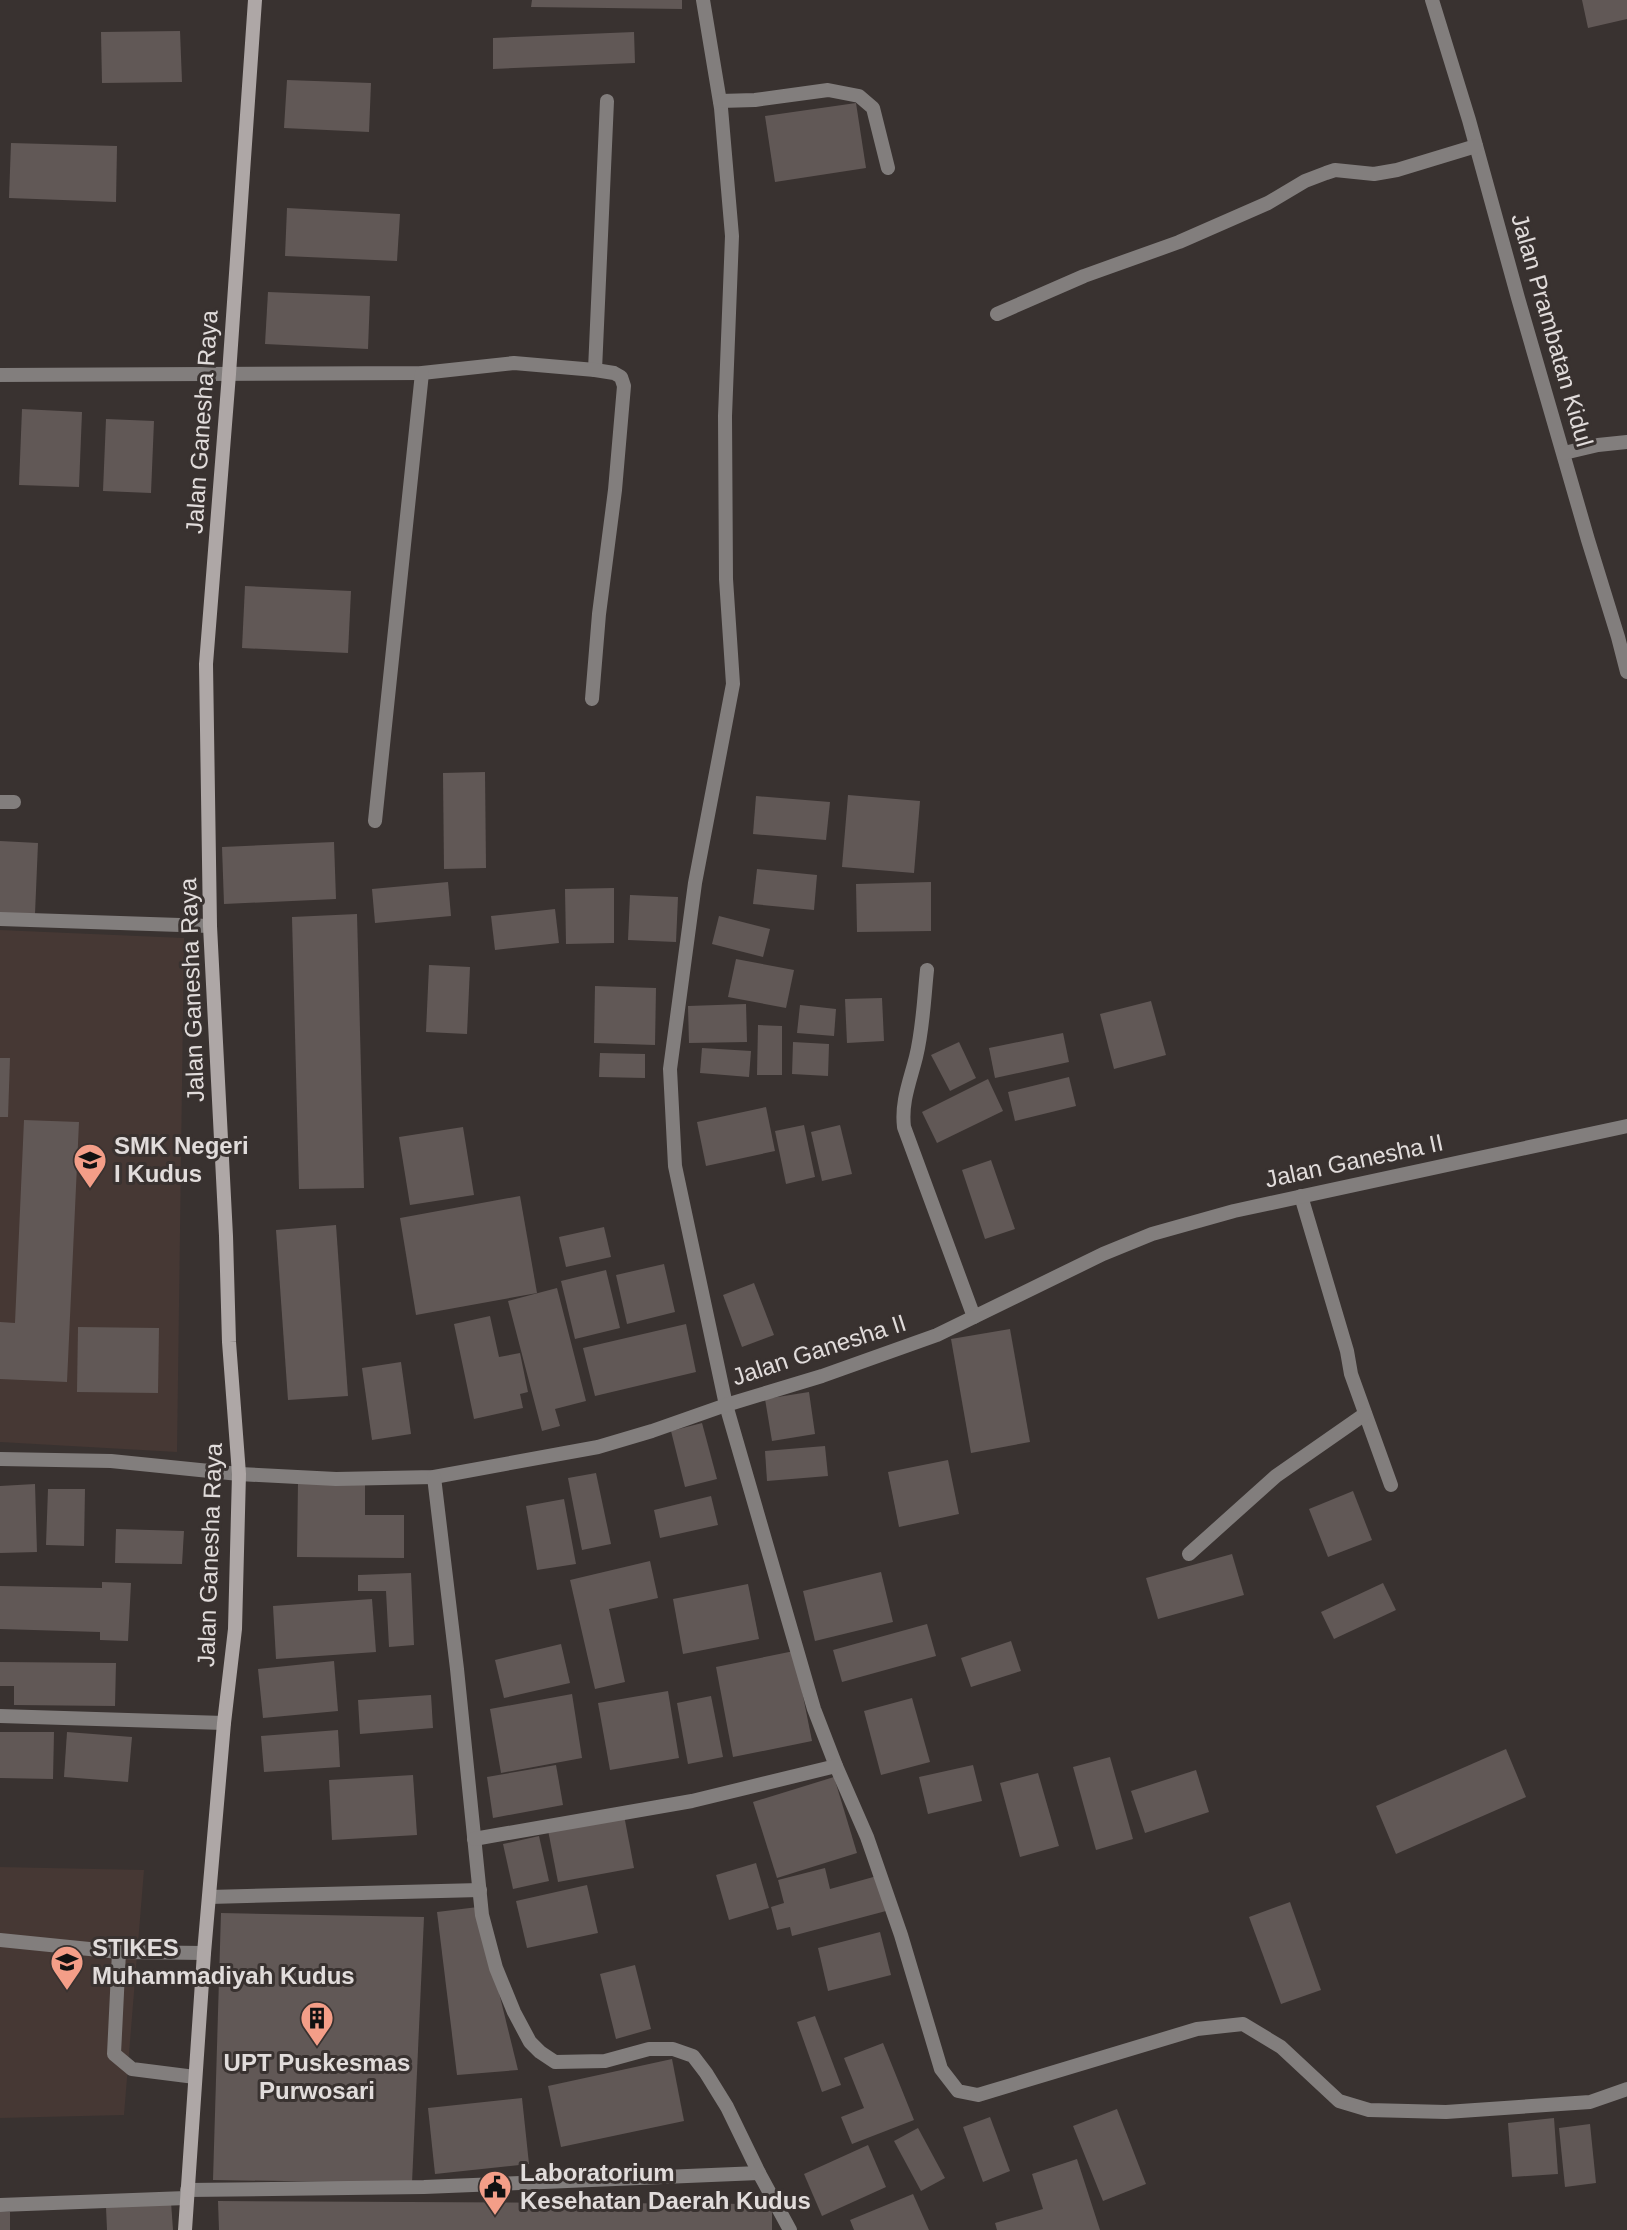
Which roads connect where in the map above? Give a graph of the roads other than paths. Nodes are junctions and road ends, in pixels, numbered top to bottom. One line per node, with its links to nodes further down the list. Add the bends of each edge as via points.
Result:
1 (255, 0): 11 (street, Jalan Ganesha Raya)
2 (703, 0): 4 (street)
3 (1432, 0): 6 (street, Jalan Prambatan Kidul)
4 (720, 101): 7 (street, via 828,90 859,96 873,108); 24 (street, via 732,236 725,416 726,579 733,684 695,883 670,1069 676,1166)
5 (607, 102): 9 (street)
6 (1476, 146): 8 (street, via 1397,170 1326,173 1179,242); 14 (street, Jalan Prambatan Kidul)
7 (888, 168)
8 (997, 314)
9 (595, 370): 10 (street, via 514,363); 16 (street, via 614,373 624,386)
10 (422, 373): 11 (street); 17 (street)
11 (229, 374): 12 (street); 19 (street, Jalan Ganesha Raya, via 206,664)
12 (0, 375)
13 (1627, 442): 14 (street)
14 (1564, 453): 15 (street, Jalan Prambatan Kidul)
15 (1627, 672)
16 (592, 699)
17 (375, 821)
18 (0, 919): 19 (street)
19 (210, 926): 27 (street, Jalan Ganesha Raya)
20 (927, 970): 23 (street, via 904,1127)
21 (1627, 1126): 22 (street, Jalan Ganesha II)
22 (1301, 1196): 23 (street, Jalan Ganesha II, via 1152,1234); 25 (street)
23 (974, 1317): 24 (street, Jalan Ganesha II, via 822,1376)
24 (726, 1405): 28 (street, Jalan Ganesha II, via 598,1447); 33 (street, via 814,1709)
25 (1365, 1414): 29 (street); 30 (street, via 1276,1476)
26 (0, 1459): 27 (street, Jalan Ganesha II, via 111,1461)
27 (239, 1474): 28 (street, Jalan Ganesha II, via 335,1479); 32 (street, Jalan Ganesha Raya, via 235,1629)
28 (434, 1477): 34 (street)
29 (1391, 1485)
30 (1189, 1554)
31 (0, 1716): 32 (street)
32 (224, 1723): 36 (street, Jalan Ganesha Raya)
33 (836, 1766): 34 (street, via 692,1801); 41 (street, via 880,1874 941,2069 958,2091 978,2095 1197,2028 1243,2024 1281,2047 1339,2101 1370,2110 1446,2112 1590,2102)
34 (474, 1839): 35 (street)
35 (480, 1890): 36 (street); 42 (street, via 496,1968 530,2042 555,2062 605,2061 649,2049 673,2049 693,2056 727,2107)
36 (209, 1896): 39 (street, Jalan Ganesha Raya)
37 (0, 1940): 38 (street)
38 (119, 1952): 39 (street); 40 (street, via 114,2054 132,2069)
39 (204, 1953): 40 (street, Jalan Ganesha Raya)
40 (195, 2077): 43 (street, Jalan Ganesha Raya)
41 (1627, 2089)
42 (759, 2173): 43 (street); 46 (street)
43 (187, 2194): 44 (street); 45 (street, Jalan Ganesha Raya)
44 (0, 2205)
45 (185, 2230)
46 (790, 2230)

